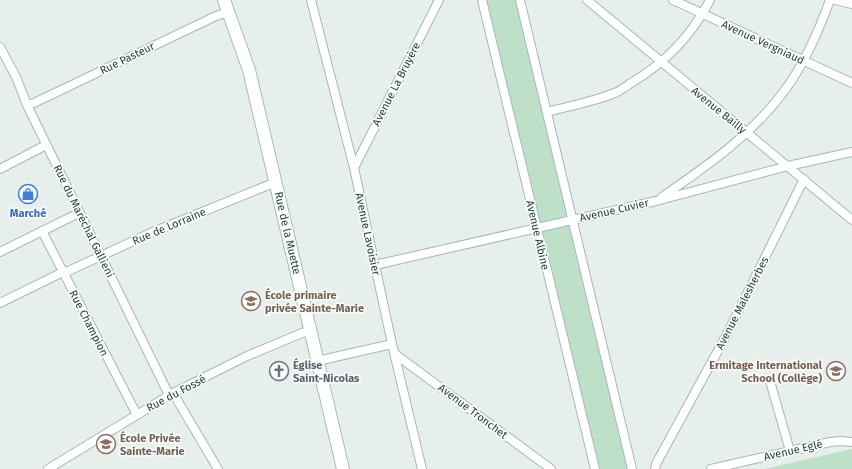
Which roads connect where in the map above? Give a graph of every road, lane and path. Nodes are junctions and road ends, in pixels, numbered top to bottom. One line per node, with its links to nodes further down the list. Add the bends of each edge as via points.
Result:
1 (224, 0): 12 (street, Rue de la Muette)
2 (311, 0): 24 (street, Avenue Lavoisier)
3 (439, 0): 24 (street, Avenue La Bruyère)
4 (482, 0): 32 (street, Avenue Albine)
5 (520, 0): 19 (street)
6 (587, 0): 16 (street, Avenue Bailly)
7 (673, 0): 13 (street, Avenue Vergniaud)
8 (710, 0): 13 (street)
9 (830, 0): 15 (street)
10 (836, 0): 11 (street)
11 (852, 4)
12 (228, 12): 18 (street, Rue Pasteur); 27 (street, Rue de la Muette, via 249,70)
13 (703, 14): 15 (street, Avenue Vergniaud); 16 (street)
14 (0, 47): 18 (street, Rue du Maréchal Gallieni)
15 (803, 61): 17 (street, Avenue Vergniaud); 20 (street, via 787,87)
16 (661, 62): 19 (street, via 613,94); 20 (street, Avenue Bailly)
17 (852, 83)
18 (27, 105): 21 (street, Rue du Maréchal Gallieni)
19 (547, 112): 30 (street)
20 (746, 132): 23 (street, Avenue Bailly); 28 (street, via 719,156)
21 (46, 145): 25 (street); 29 (street, Rue du Maréchal Gallieni)
22 (852, 152): 23 (street, Avenue Cuvier)
23 (788, 166): 26 (street, Avenue Bailly); 28 (street, Avenue Cuvier)
24 (354, 168): 36 (street, Avenue Lavoisier)
25 (0, 169)
26 (804, 179): 31 (street, Avenue Bailly); 55 (street, Avenue Malesherbes, via 727,334)
27 (276, 182): 35 (street, Rue de Lorraine); 39 (street, Rue de la Muette)
28 (656, 201): 30 (street, Avenue Cuvier)
29 (79, 213): 33 (street); 35 (street, Rue du Maréchal Gallieni)
30 (572, 220): 32 (street, Avenue Cuvier); 54 (street)
31 (852, 220)
32 (537, 229): 36 (street, Avenue Cuvier); 53 (street, Avenue Albine)
33 (42, 231): 34 (street); 37 (street, Rue Champion)
34 (0, 252)
35 (101, 256): 37 (street, Rue de Lorraine); 44 (street, Rue du Maréchal Gallieni)
36 (375, 265): 40 (street, Avenue Lavoisier)
37 (64, 272): 38 (street, Rue de Lorraine); 45 (street, Rue Champion)
38 (0, 303)
39 (311, 331): 42 (street, Rue de la Muette); 44 (street, Rue du Fossé, via 247,356)
40 (392, 344): 41 (street, Avenue Lavoisier); 42 (street)
41 (395, 354): 51 (street, Avenue Lavoisier); 52 (street, Avenue Tronchet)
42 (317, 361): 50 (street, Rue de la Muette)
43 (770, 381): 47 (street)
44 (171, 394): 45 (street, Rue du Fossé); 49 (street, Rue du Maréchal Gallieni)
45 (136, 415): 48 (street, Rue du Fossé)
46 (852, 442): 47 (street, Avenue Eglé, via 830,442)
47 (790, 451): 56 (street, Avenue Eglé)
48 (48, 469)
49 (218, 469)
50 (343, 469)
51 (422, 469)
52 (550, 469)
53 (594, 469)
54 (632, 469)
55 (655, 469)
56 (711, 469)

